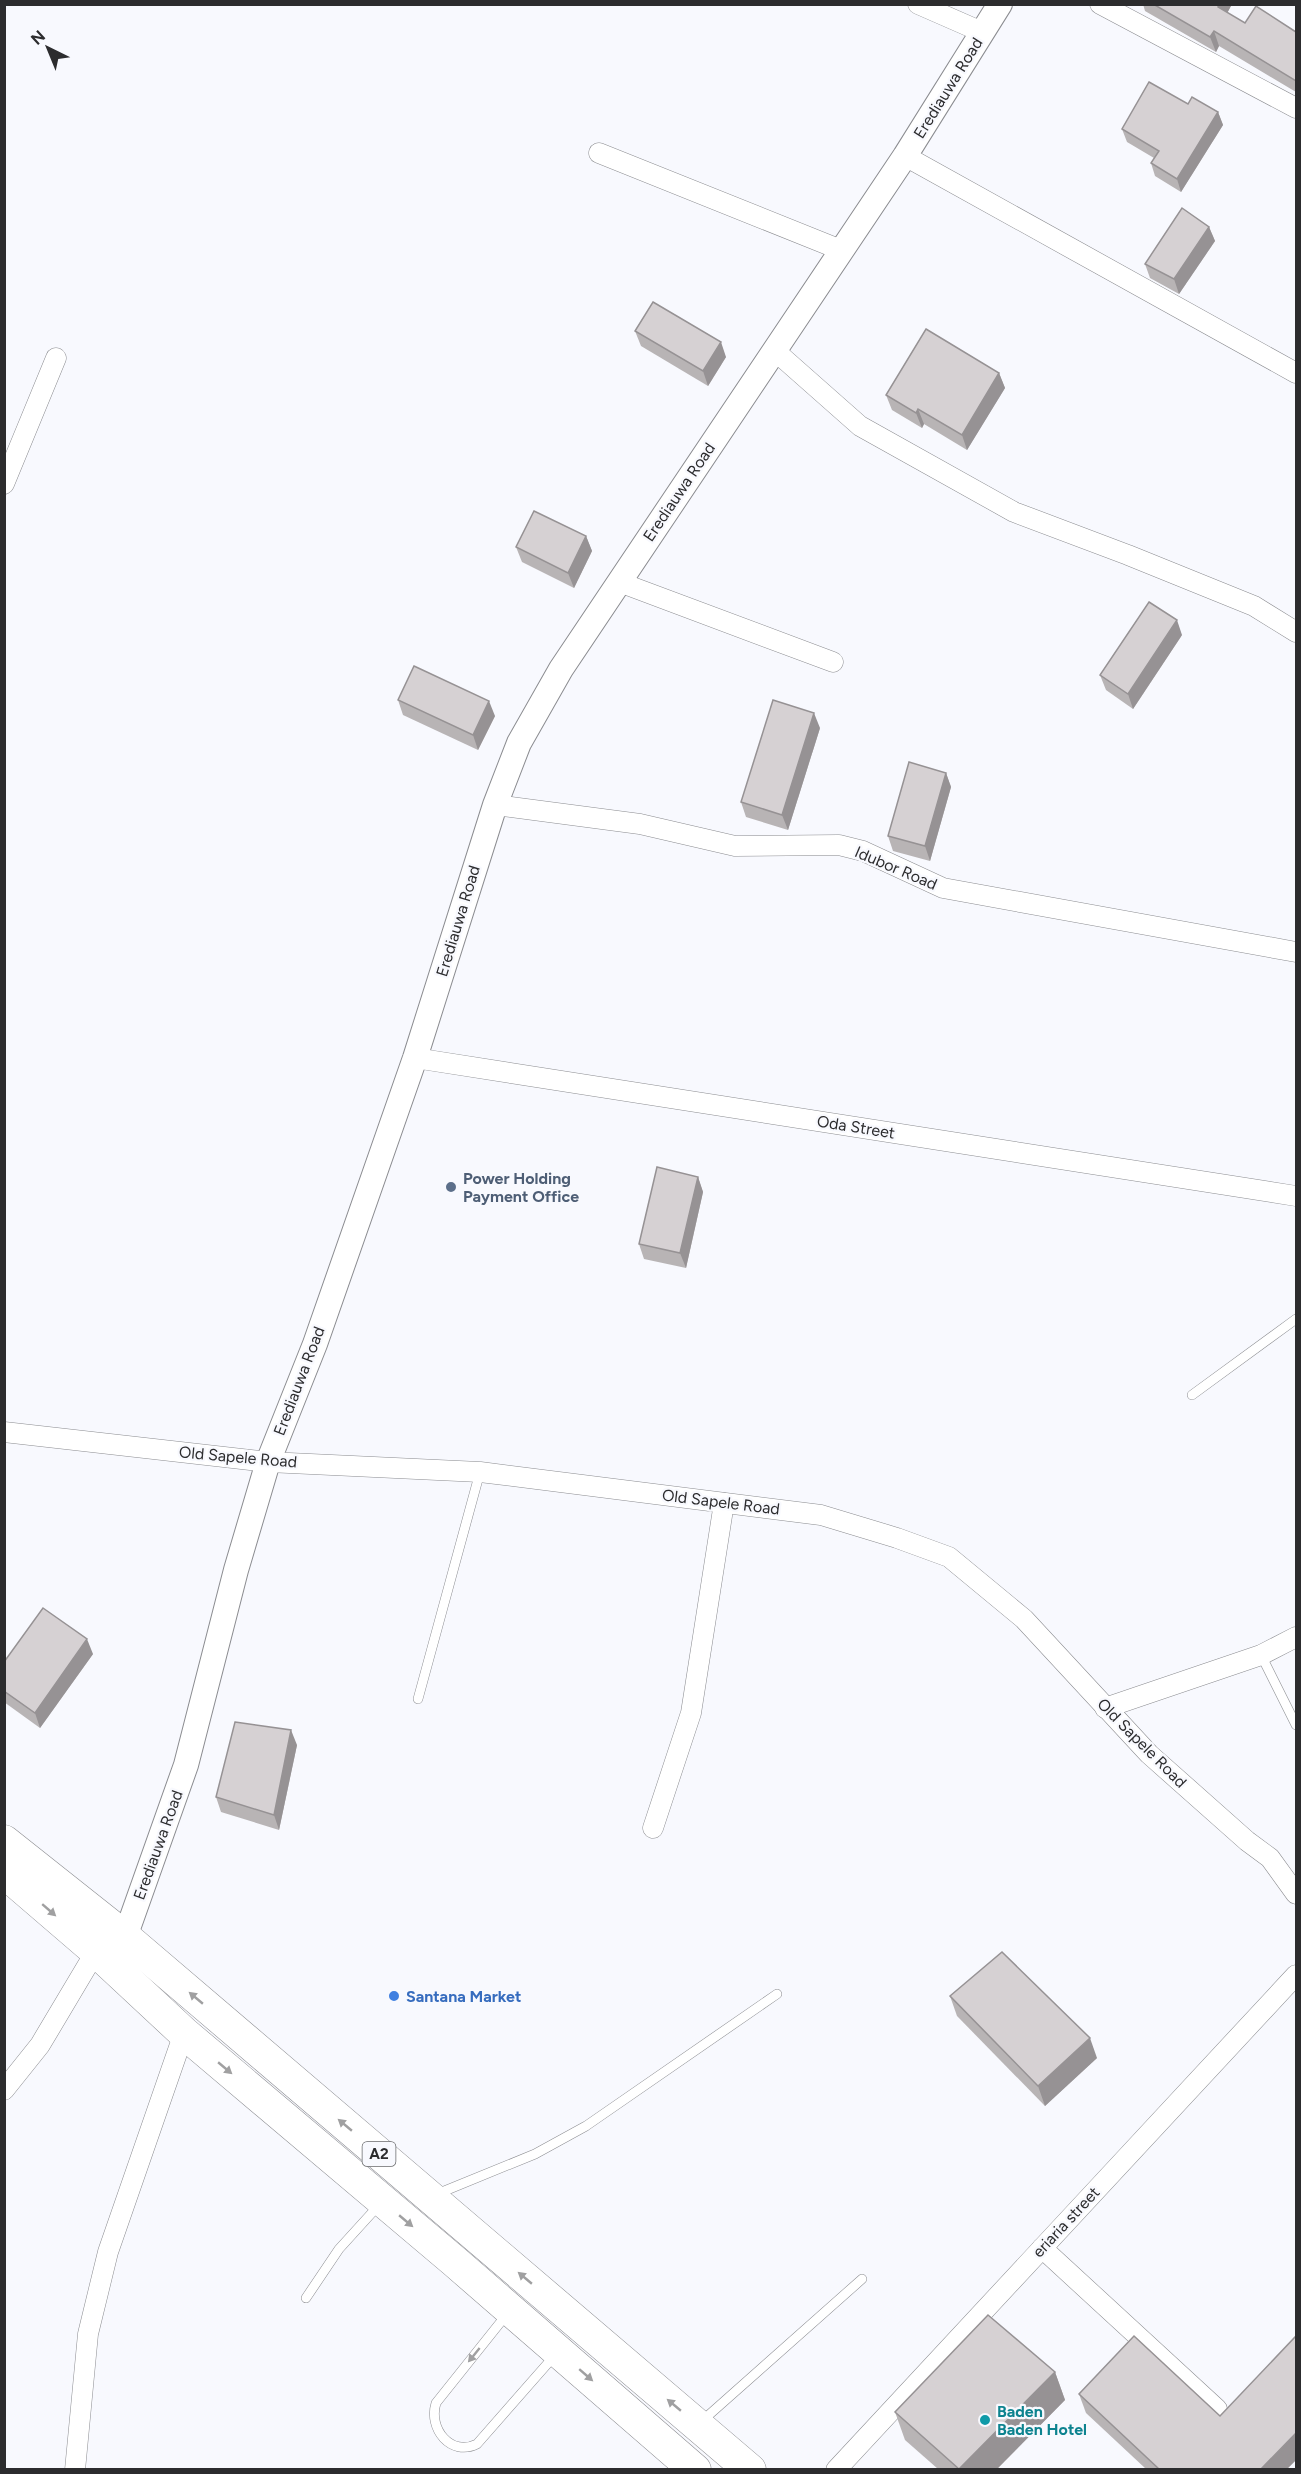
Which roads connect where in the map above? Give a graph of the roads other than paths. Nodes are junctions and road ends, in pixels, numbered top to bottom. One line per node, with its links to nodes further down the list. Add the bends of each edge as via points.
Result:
1 (918, 4): 4 (street)
2 (1000, 4): 4 (street, Erediauwa Road)
3 (1100, 4): 5 (street)
4 (982, 32): 7 (street, Erediauwa Road)
5 (1296, 108)
6 (599, 153): 8 (street)
7 (905, 156): 8 (street, Erediauwa Road); 11 (street)
8 (841, 250): 9 (street, Erediauwa Road)
9 (774, 350): 13 (street, Erediauwa Road); 14 (street, via 860,426 1014,512 1254,606)
10 (56, 358): 12 (street)
11 (1296, 373)
12 (4, 484)
13 (619, 582): 15 (street); 16 (street, Erediauwa Road, via 561,669 519,743)
14 (1296, 632)
15 (833, 662)
16 (495, 805): 17 (street, Idubor Road, via 640,824 735,846 839,845 863,851 943,888); 18 (street, Erediauwa Road)
17 (1296, 952)
18 (415, 1059): 19 (street, Oda Street); 23 (street, Erediauwa Road, via 315,1344)
19 (1296, 1196)
20 (1296, 1319): 21 (lane)
21 (1192, 1395)
22 (4, 1432): 23 (street, Old Sapele Road)
23 (268, 1462): 24 (street, Old Sapele Road); 35 (street, Erediauwa Road, via 186,1765)
24 (480, 1472): 25 (street, Old Sapele Road); 28 (lane)
25 (724, 1503): 29 (street, Old Sapele Road, via 821,1515 949,1557 1024,1619); 31 (street, via 691,1713)
26 (1296, 1636): 27 (street)
27 (1261, 1655): 29 (street); 30 (lane)
28 (418, 1699)
29 (1105, 1708): 34 (street, Old Sapele Road, via 1149,1754 1270,1858)
30 (1296, 1725)
31 (653, 1828)
32 (4, 1841): 35 (highway, A2)
33 (4, 1872): 36 (highway, A2, one-way to 36)
34 (1296, 1894)
35 (125, 1937): 41 (highway, A2, one-way to 35)
36 (96, 1951): 39 (highway, A2); 40 (street, via 40,2045)
37 (1296, 1975): 43 (street, eriaria street)
38 (777, 1994): 41 (lane, via 586,2126 535,2154)
39 (184, 2033): 42 (highway, A2, one-way to 42); 51 (street, via 108,2252 95,2303 88,2334)
40 (4, 2090)
41 (429, 2197): 49 (highway, A2, one-way to 41)
42 (383, 2201): 45 (lane, via 339,2249); 46 (highway, A2, one-way to 46)
43 (1042, 2248): 48 (street); 53 (street, eriaria street)
44 (862, 2279): 49 (lane)
45 (306, 2298)
46 (510, 2310): 47 (highway, A2); 47 (lane, one-way to 47, via 436,2403 432,2416 436,2428 455,2447 466,2449 477,2444)
47 (558, 2351): 52 (highway, A2, one-way to 52)
48 (1217, 2409)
49 (698, 2425): 50 (highway, A2)
50 (740, 2466)
51 (75, 2469)
52 (695, 2469)
53 (836, 2469)

